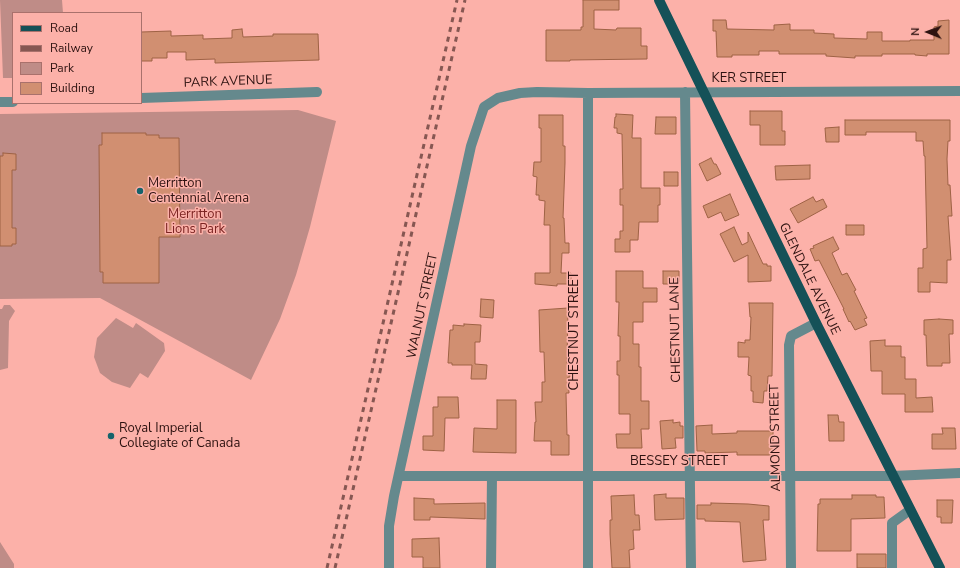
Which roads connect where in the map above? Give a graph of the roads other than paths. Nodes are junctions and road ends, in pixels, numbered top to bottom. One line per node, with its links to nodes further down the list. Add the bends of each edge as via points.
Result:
1 (658, 0): 6 (main road, GLENDALE AVENUE)
2 (960, 91): 6 (street, KER STREET)
3 (317, 92): 8 (street, PARK AVENUE)
4 (538, 92): 7 (street, KER STREET); 14 (street, WALNUT STREET, via 498,98 484,107 471,146)
5 (685, 92): 6 (street, KER STREET); 7 (street, KER STREET); 13 (street, CHESTNUT LANE)
6 (702, 92): 11 (main road, GLENDALE AVENUE)
7 (588, 93): 16 (street, CHESTNUT STREET)
8 (142, 98)
9 (0, 102): 10 (street)
10 (12, 102)
11 (816, 323): 17 (street, ALMOND STREET, via 791,336 789,345); 18 (main road, GLENDALE AVENUE)
12 (960, 473): 18 (street, BESSEY STREET)
13 (691, 475): 16 (street, BESSEY STREET); 17 (street, BESSEY STREET); 23 (street, CHESTNUT LANE)
14 (399, 476): 15 (street, BESSEY STREET); 20 (street, WALNUT STREET, via 389,526)
15 (492, 476): 16 (street, BESSEY STREET); 21 (street)
16 (588, 476): 22 (street, CHESTNUT STREET)
17 (790, 476): 18 (street, BESSEY STREET); 24 (street, ALMOND STREET)
18 (892, 476): 19 (main road, GLENDALE AVENUE)
19 (910, 510): 25 (street, via 892,523); 26 (main road, GLENDALE AVENUE)
20 (389, 568)
21 (491, 568)
22 (588, 568)
23 (691, 568)
24 (791, 568)
25 (892, 568)
26 (940, 568)

